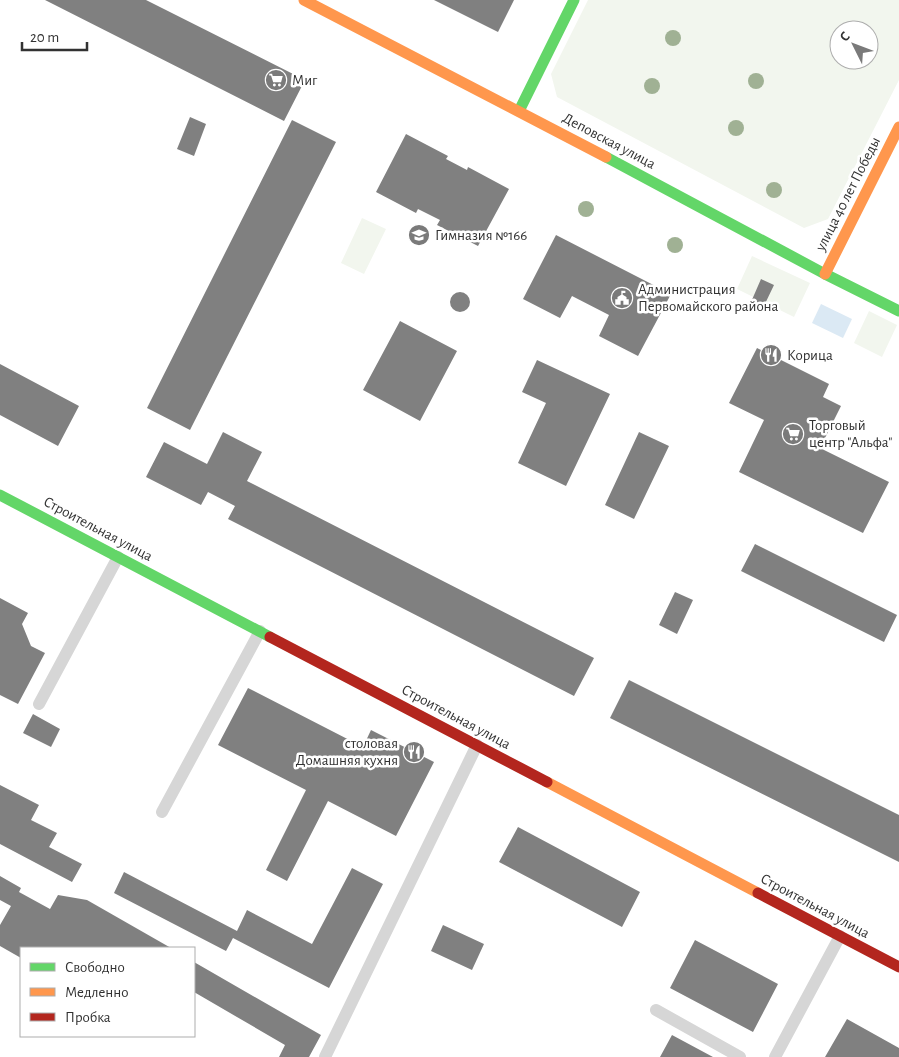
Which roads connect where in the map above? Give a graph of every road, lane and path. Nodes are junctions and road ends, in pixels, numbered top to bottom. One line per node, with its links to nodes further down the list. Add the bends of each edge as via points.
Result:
1 (304, 0): 3 (street, Деповская улица)
2 (574, 0): 3 (street)
3 (519, 111): 5 (street, Деповская улица)
4 (899, 127): 5 (street, улица 40 лет Победы)
5 (825, 274): 6 (street, Деповская улица)
6 (899, 311)
7 (0, 495): 8 (street, Строительная улица)
8 (118, 557): 9 (street, Строительная улица); 10 (lane)
9 (260, 631): 11 (street, Строительная улица); 12 (lane)
10 (39, 704)
11 (476, 745): 13 (street, Строительная улица); 16 (lane)
12 (162, 812)
13 (840, 936): 14 (street, Строительная улица); 18 (lane)
14 (899, 967)
15 (656, 1010): 17 (lane)
16 (325, 1057)
17 (740, 1057)
18 (775, 1057)

